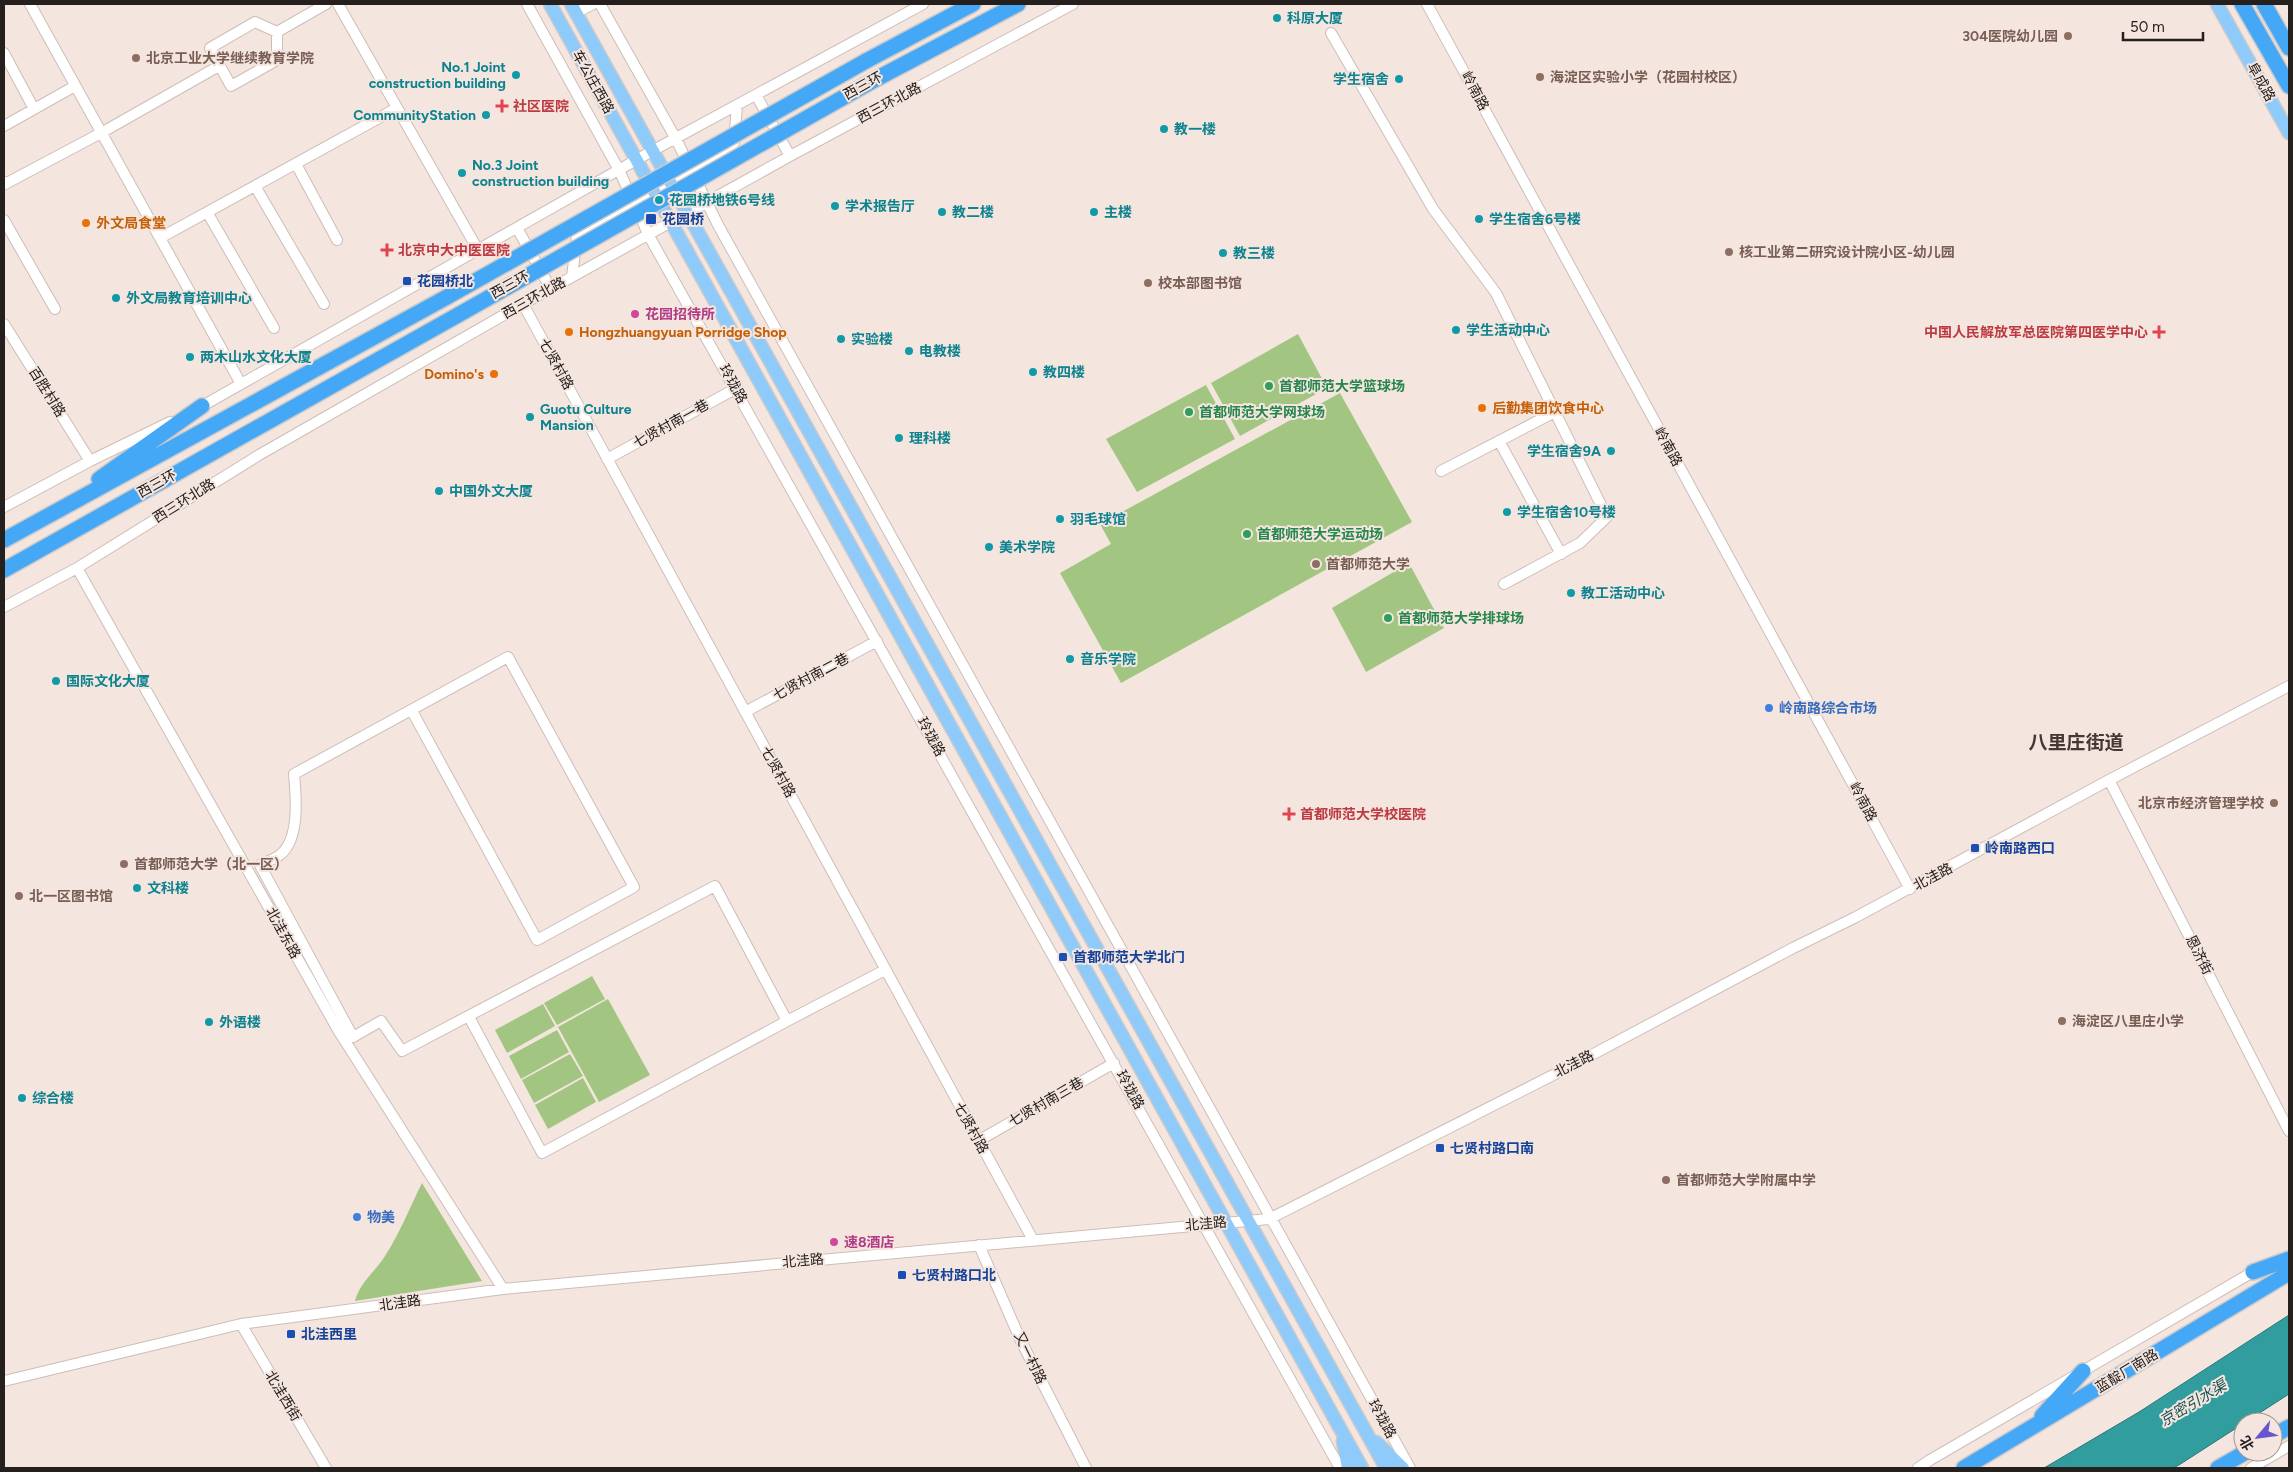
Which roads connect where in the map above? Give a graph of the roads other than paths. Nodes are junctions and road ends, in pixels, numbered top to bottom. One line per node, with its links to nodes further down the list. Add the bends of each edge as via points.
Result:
1 (30, 4): 22 (street)
2 (326, 4): 17 (street)
3 (338, 4): 26 (street)
4 (527, 4): 37 (street, 玲珑路)
5 (550, 4): 34 (main road, 车公庄西路)
6 (593, 4): 16 (street)
7 (600, 4): 31 (street, 玲珑路)
8 (923, 4): 24 (street)
9 (973, 4): 69 (highway, 西三环, bridge)
10 (1018, 4): 73 (highway, 西三环, bridge, via 876,78)
11 (1073, 4): 33 (street, 西三环北路)
12 (1427, 4): 81 (street, 岭南路)
13 (2217, 4): 30 (main road, 阜成路)
14 (2242, 4): 23 (highway, 阜成路)
15 (2264, 4): 19 (highway)
16 (574, 8): 32 (main road, 车公庄西路)
17 (277, 32): 21 (street, via 255,22 210,48); 21 (street, via 277,60 230,86)
18 (1331, 33): 63 (street, via 1433,209 1496,293)
19 (2289, 48)
20 (4, 53): 27 (street)
21 (219, 66): 29 (street)
22 (75, 86): 27 (street); 29 (street)
23 (2289, 86)
24 (756, 95): 25 (street); 33 (street)
25 (737, 105): 31 (street); 36 (street, via 734,143)
26 (397, 108): 35 (street); 52 (street)
27 (34, 109): 28 (street)
28 (4, 126)
29 (101, 133): 39 (street); 50 (street)
30 (2289, 134)
31 (676, 139): 32 (street); 36 (street, 玲珑路)
32 (652, 152): 34 (street); 38 (main road, 车公庄西路)
33 (790, 156): 43 (street, 西三环北路)
34 (636, 161): 37 (street); 41 (main road, 车公庄西路)
35 (296, 164): 40 (street); 51 (street)
36 (693, 168): 38 (street); 43 (street, 玲珑路)
37 (619, 170): 42 (street, 玲珑路); 48 (street)
38 (669, 181): 41 (street); 45 (main road, 玲珑路)
39 (4, 184)
40 (255, 186): 44 (street); 55 (street)
41 (652, 191): 42 (street); 47 (main road, 玲珑路)
42 (633, 202): 49 (street, 玲珑路); 53 (street, via 577,235)
43 (710, 202): 45 (street, 西三环北路); 88 (street, 玲珑路)
44 (207, 212): 50 (street); 59 (street)
45 (688, 214): 47 (street, 西三环北路); 89 (main road, 玲珑路)
46 (4, 220): 57 (street)
47 (670, 224): 49 (street, 西三环北路); 90 (main road, 玲珑路, via 816,480)
48 (517, 228): 52 (street); 54 (street)
49 (649, 236): 53 (street, 西三环北路); 61 (street, 玲珑路)
50 (160, 238): 60 (street)
51 (337, 240)
52 (478, 250): 60 (street)
53 (572, 277): 54 (street, 西三环北路)
54 (551, 289): 56 (street, 西三环北路)
55 (324, 304)
56 (523, 304): 65 (street, 七贤村路); 72 (street, 西三环北路, via 259,455)
57 (55, 309)
58 (4, 324): 66 (street, 百胜村路)
59 (274, 328)
60 (241, 384): 62 (street)
61 (735, 389): 65 (street, 七贤村南一巷); 76 (street, 玲珑路)
62 (202, 406): 66 (street); 69 (highway)
63 (1555, 412): 64 (street); 71 (street, via 1607,517 1580,543)
64 (1499, 441): 67 (street); 71 (street)
65 (608, 459): 79 (street, 七贤村路)
66 (90, 461): 68 (street)
67 (1442, 471)
68 (4, 507)
69 (41, 519): 70 (highway, 西三环)
70 (4, 540)
71 (1561, 554): 74 (street)
72 (77, 568): 75 (street, 西三环北路); 98 (street, 北洼东路, via 338,1030)
73 (4, 570)
74 (1504, 584)
75 (4, 608)
76 (877, 641): 79 (street, 七贤村南二巷); 85 (street, 玲珑路)
77 (2289, 686): 80 (street, 北洼路)
78 (412, 711): 78 (street, via 508,657 634,887 537,940); 83 (street, via 294,774 297,808 290,840 281,854 260,865 353,1037 381,1021 402,1051)
79 (745, 712): 82 (street, 七贤村路)
80 (2109, 780): 81 (street, 北洼路); 86 (street, 恩济街)
81 (1910, 890): 88 (street, 北洼路)
82 (885, 970): 84 (street); 87 (street, 七贤村路)
83 (469, 1017): 84 (street, via 715,886); 84 (street, via 542,1153)
84 (787, 1021)
85 (1114, 1063): 87 (street, 七贤村南三巷); 91 (street, 玲珑路)
86 (2289, 1131)
87 (978, 1141): 92 (street, 七贤村路)
88 (1270, 1219): 89 (street, 北洼路); 114 (street, 玲珑路)
89 (1247, 1220): 90 (street, 北洼路); 104 (main road, 玲珑路)
90 (1226, 1223): 91 (street, 北洼路); 103 (main road, 玲珑路)
91 (1205, 1225): 92 (street, 北洼路); 109 (street, 玲珑路)
92 (1033, 1240): 93 (street, 北洼路)
93 (979, 1245): 98 (street, 北洼路); 108 (street, 又一村路, via 1021,1341)
94 (2289, 1250): 96 (street, 蓝靛厂南路)
95 (2289, 1259): 96 (highway)
96 (2253, 1272): 100 (street, 蓝靛厂南路)
97 (2289, 1273): 102 (highway, 蓝靛厂南路)
98 (503, 1289): 99 (street, 北洼路)
99 (241, 1324): 101 (street, 北洼路); 107 (street, 北洼西街)
100 (2083, 1371): 102 (highway); 115 (street, 蓝靛厂南路)
101 (4, 1381)
102 (2031, 1428): 116 (highway, 蓝靛厂南路)
103 (1342, 1432): 110 (main road); 111 (main road, 玲珑路)
104 (1366, 1432): 112 (main road, 玲珑路); 113 (main road)
105 (2289, 1446): 118 (street)
106 (2233, 1459): 117 (highway)
107 (326, 1468)
108 (1086, 1468)
109 (1340, 1468)
110 (1348, 1468)
111 (1362, 1468)
112 (1386, 1468)
113 (1403, 1468)
114 (1410, 1468)
115 (1918, 1468)
116 (1964, 1468)
117 (2218, 1468)
118 (2251, 1468)

